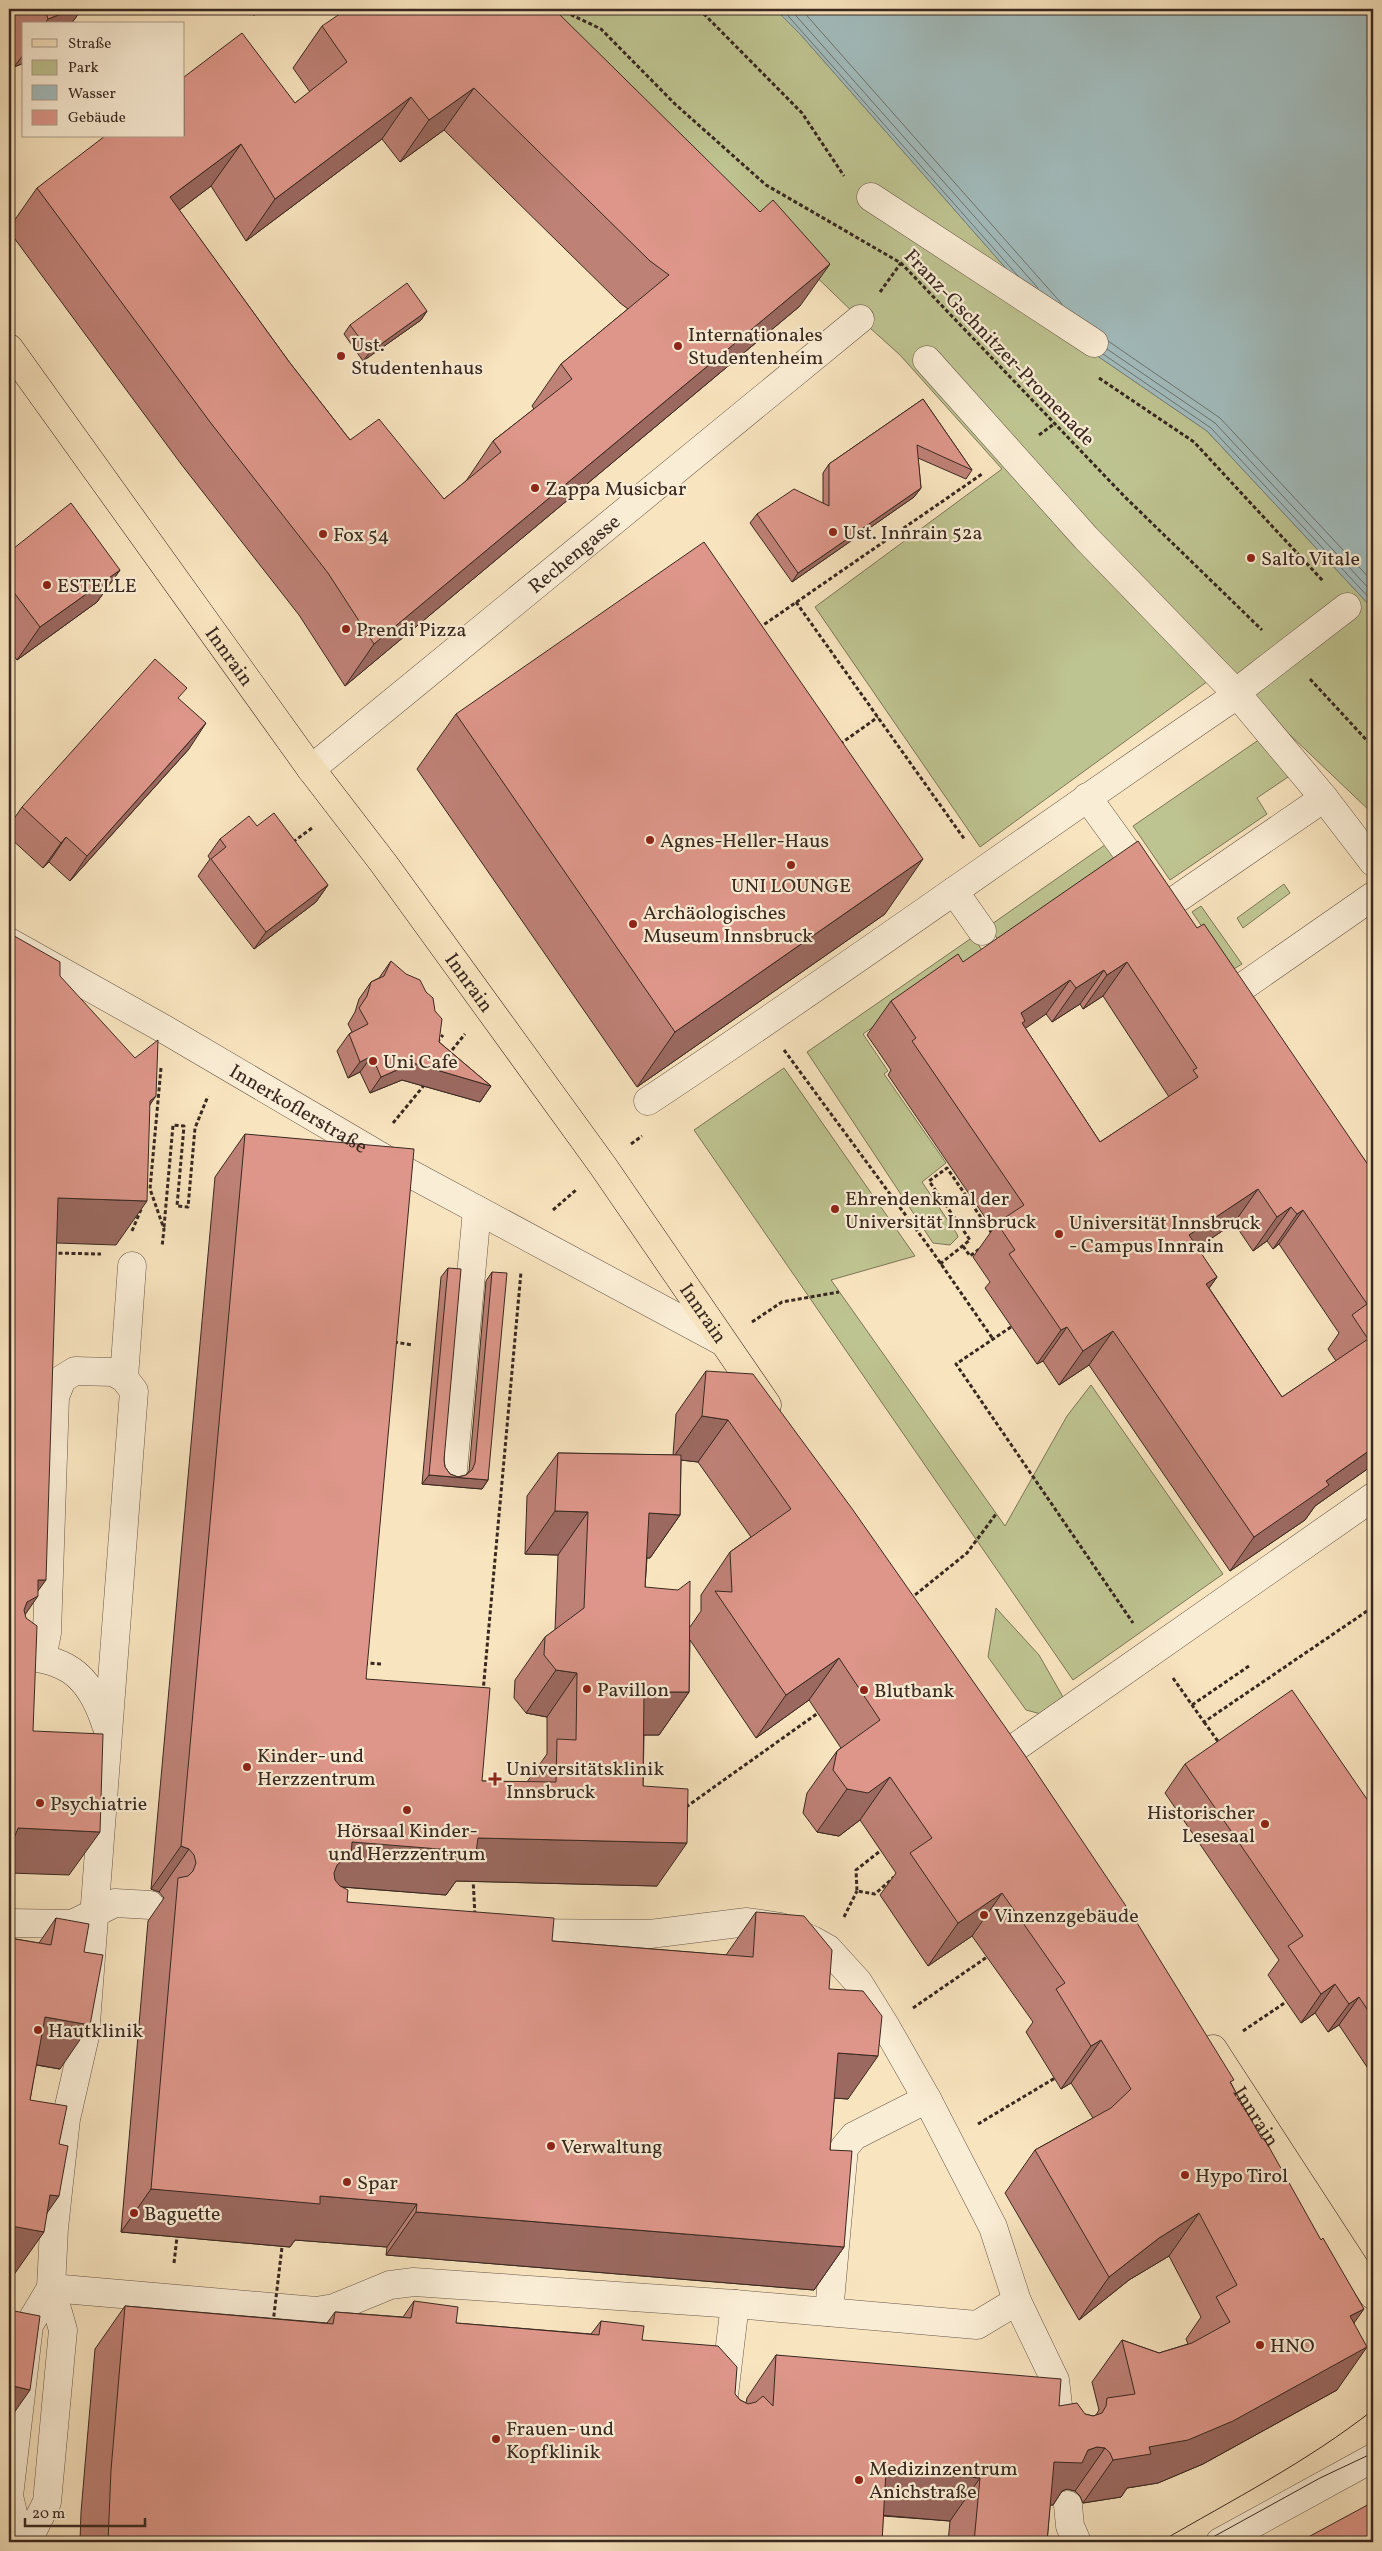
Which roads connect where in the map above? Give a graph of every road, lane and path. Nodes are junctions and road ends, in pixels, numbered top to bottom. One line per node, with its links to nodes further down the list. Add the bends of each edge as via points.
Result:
1 (208, 9): 2 (path, via 254,14)
2 (260, 9)
3 (559, 9): 9 (path, Franz-Gschnitzer-Promenade, via 601,29 674,104 766,185 901,263)
4 (871, 197): 6 (street)
5 (860, 319): 20 (street, Rechengasse)
6 (1094, 343)
7 (9, 348): 20 (main road, Innrain)
8 (927, 360): 10 (street)
9 (1054, 424): 10 (path); 13 (path, Franz-Gschnitzer-Promenade)
10 (1012, 453): 11 (path); 16 (street, via 1086,538)
11 (796, 602): 14 (path); 17 (path)
12 (1347, 607): 16 (street)
13 (1256, 625)
14 (757, 629)
15 (1318, 689): 19 (path)
16 (1237, 694): 21 (street); 22 (street)
17 (878, 717): 18 (path); 26 (path)
18 (839, 745)
19 (1373, 747)
20 (311, 769): 55 (main road, Innrain, via 582,1137)
21 (1087, 797): 22 (street, via 1172,916); 26 (street)
22 (1324, 798): 25 (street)
23 (312, 828): 24 (path)
24 (291, 843)
25 (1373, 862)
26 (986, 869): 27 (street)
27 (954, 891): 29 (street); 40 (street, via 801,988)
28 (1373, 896): 31 (street, via 1235,1007)
29 (982, 931)
30 (9, 942): 32 (street, Innerkoflerstraße)
31 (1212, 973)
32 (164, 1029): 37 (street, Innerkoflerstraße); 42 (path)
33 (443, 1035): 34 (path)
34 (432, 1047)
35 (454, 1048): 36 (path)
36 (443, 1061)
37 (221, 1062): 41 (street, Innerkoflerstraße); 44 (path, via 196,1128 188,1207 177,1206 184,1126 173,1125)
38 (792, 1062): 49 (path)
39 (428, 1080): 41 (path)
40 (648, 1100)
41 (371, 1151): 43 (street, Innerkoflerstraße)
42 (150, 1189)
43 (477, 1210): 45 (street, Innerkoflerstraße); 59 (street)
44 (164, 1229)
45 (524, 1234): 55 (street, Innerkoflerstraße); 71 (path)
46 (990, 1241): 48 (path, via 995,1238 982,1215 947,1168 929,1181 970,1240)
47 (984, 1245): 48 (path, via 970,1256)
48 (963, 1246): 49 (path)
49 (940, 1264): 54 (path)
50 (132, 1266): 57 (street)
51 (839, 1292): 55 (path, via 782,1302)
52 (1012, 1327): 54 (path)
53 (394, 1333): 56 (path, via 394,1342)
54 (993, 1339): 64 (path, via 956,1364)
55 (723, 1342): 58 (main road, Innrain)
56 (413, 1345)
57 (124, 1378): 66 (street, via 113,1372 75,1371 62,1379 55,1397 47,1633); 76 (street, via 134,1391)
58 (780, 1423)
59 (453, 1470)
60 (1373, 1497): 64 (street)
61 (996, 1514): 62 (path, via 967,1553)
62 (906, 1602)
63 (1373, 1607): 74 (path)
64 (1152, 1652): 77 (street)
65 (9, 1655): 66 (street)
66 (42, 1658): 76 (street, via 62,1664 80,1676 99,1703)
67 (358, 1662): 68 (path)
68 (383, 1664)
69 (1250, 1666): 72 (path)
70 (1170, 1674): 72 (path)
71 (482, 1698)
72 (1192, 1705): 74 (path)
73 (818, 1713): 80 (path)
74 (1204, 1722): 78 (path)
75 (994, 1729): 77 (main road)
76 (108, 1732): 85 (street)
77 (1010, 1751): 79 (main road)
78 (1224, 1751)
79 (1026, 1773)
80 (686, 1807)
81 (886, 1847): 82 (path, via 856,1870 857,1891 875,1894)
82 (897, 1874)
83 (473, 1876): 87 (path)
84 (150, 1905): 85 (street, via 114,1902)
85 (94, 1914): 86 (street, via 72,1924); 97 (street, via 84,2036 66,2120)
86 (9, 1923)
87 (476, 1932): 90 (street, via 650,1934 747,1922 781,1927 828,1949 858,1982)
88 (987, 1957): 90 (path)
89 (1286, 2002): 92 (path)
90 (886, 2026): 94 (street)
91 (1198, 2026): 92 (main road, Innrain)
92 (1214, 2050): 98 (main road, Innrain)
93 (1055, 2078): 95 (path)
94 (927, 2099): 95 (street); 101 (street, via 854,2136 844,2148)
95 (948, 2141): 99 (street, via 993,2227)
96 (282, 2246): 102 (path, bridge)
97 (51, 2288): 100 (street, via 316,2311 334,2308 390,2285 414,2282); 105 (street, via 29,2325); 109 (street, via 62,2330 48,2483 46,2502)
98 (1373, 2295)
99 (1017, 2301): 101 (street, via 977,2325); 104 (street, via 1055,2380)
100 (735, 2304): 101 (street); 103 (street)
101 (829, 2312)
102 (272, 2333)
103 (721, 2421)
104 (1062, 2443)
105 (11, 2456): 108 (street, via 9,2496)
106 (1373, 2458): 111 (street)
107 (1068, 2506): 110 (street, via 1070,2526)
108 (20, 2542)
109 (27, 2542)
110 (1077, 2542)
111 (1220, 2542)

